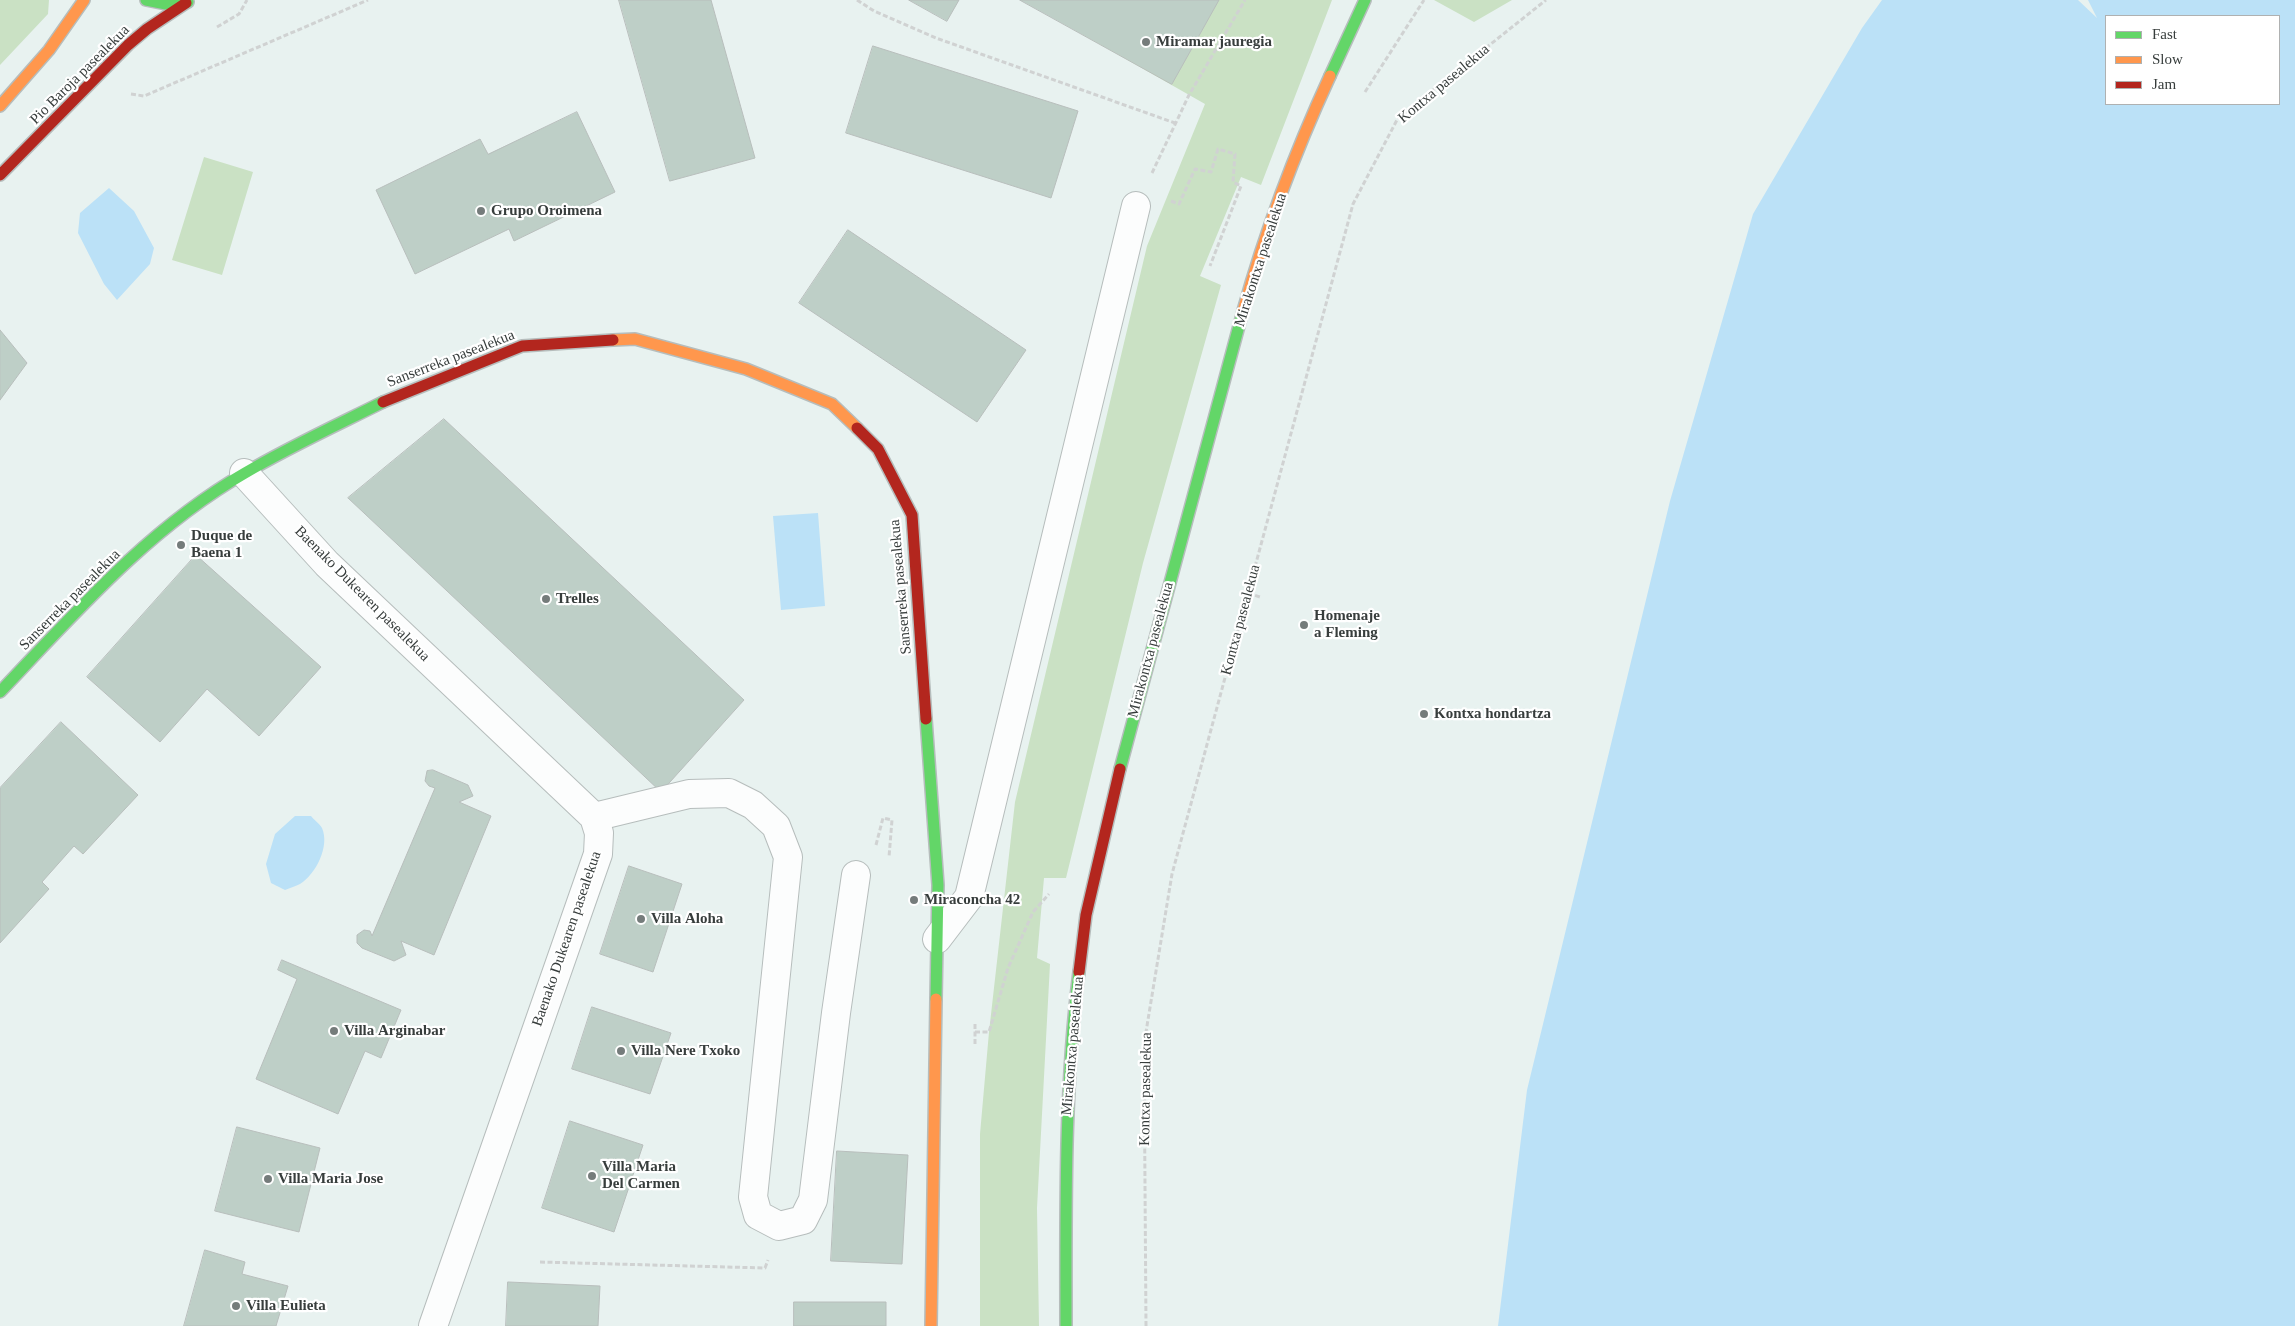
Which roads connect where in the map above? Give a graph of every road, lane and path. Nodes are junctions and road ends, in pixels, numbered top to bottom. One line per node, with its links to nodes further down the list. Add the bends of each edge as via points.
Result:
1 (84, 0): 12 (street, via 49,50)
2 (146, 0): 9 (street, via 166,4)
3 (368, 0): 10 (path)
4 (857, 0): 13 (path, via 874,11 936,38)
5 (1245, 0): 13 (path)
6 (1365, 0): 31 (street, Mirakontxa pasealekua, via 1309,120 1252,278 1110,804 1086,915 1072,1026 1066,1126)
7 (1424, 0): 11 (path)
8 (1546, 0): 19 (path, Kontxa pasealekua, via 1398,118 1353,204)
9 (190, 1): 14 (street, Pio Baroja pasealekua, via 128,45)
10 (144, 96)
11 (1360, 100)
12 (0, 106)
13 (1175, 123): 16 (path)
14 (0, 175)
15 (1179, 204): 17 (path, via 1195,168 1211,172 1218,150 1235,154 1232,182 1241,186)
16 (1136, 206): 25 (street, via 969,897)
17 (1210, 266)
18 (244, 473): 21 (street, Sanserreka pasealekua, via 187,512 106,580); 22 (street, Baenako Dukearen pasealekua, via 327,564); 25 (street, Sanserreka pasealekua, via 398,394 522,346 635,339 746,369 832,404 878,449 912,515 938,885)
19 (1248, 593): 20 (path); 32 (path, Kontxa pasealekua, via 1172,874 1144,1044)
20 (1260, 598)
21 (0, 692)
22 (594, 817): 27 (street, via 689,794 729,792 753,805 776,826 788,857 753,1197 758,1215); 29 (street, Baenako Dukearen pasealekua, via 599,833 598,854)
23 (856, 875): 27 (street, via 813,1200 803,1220)
24 (1050, 894): 26 (path, via 1032,912 1008,968 989,1032)
25 (937, 939): 30 (street)
26 (975, 1032)
27 (780, 1226): 28 (path, via 765,1268)
28 (540, 1262)
29 (433, 1326)
30 (931, 1326)
31 (1066, 1326)
32 (1146, 1326)

